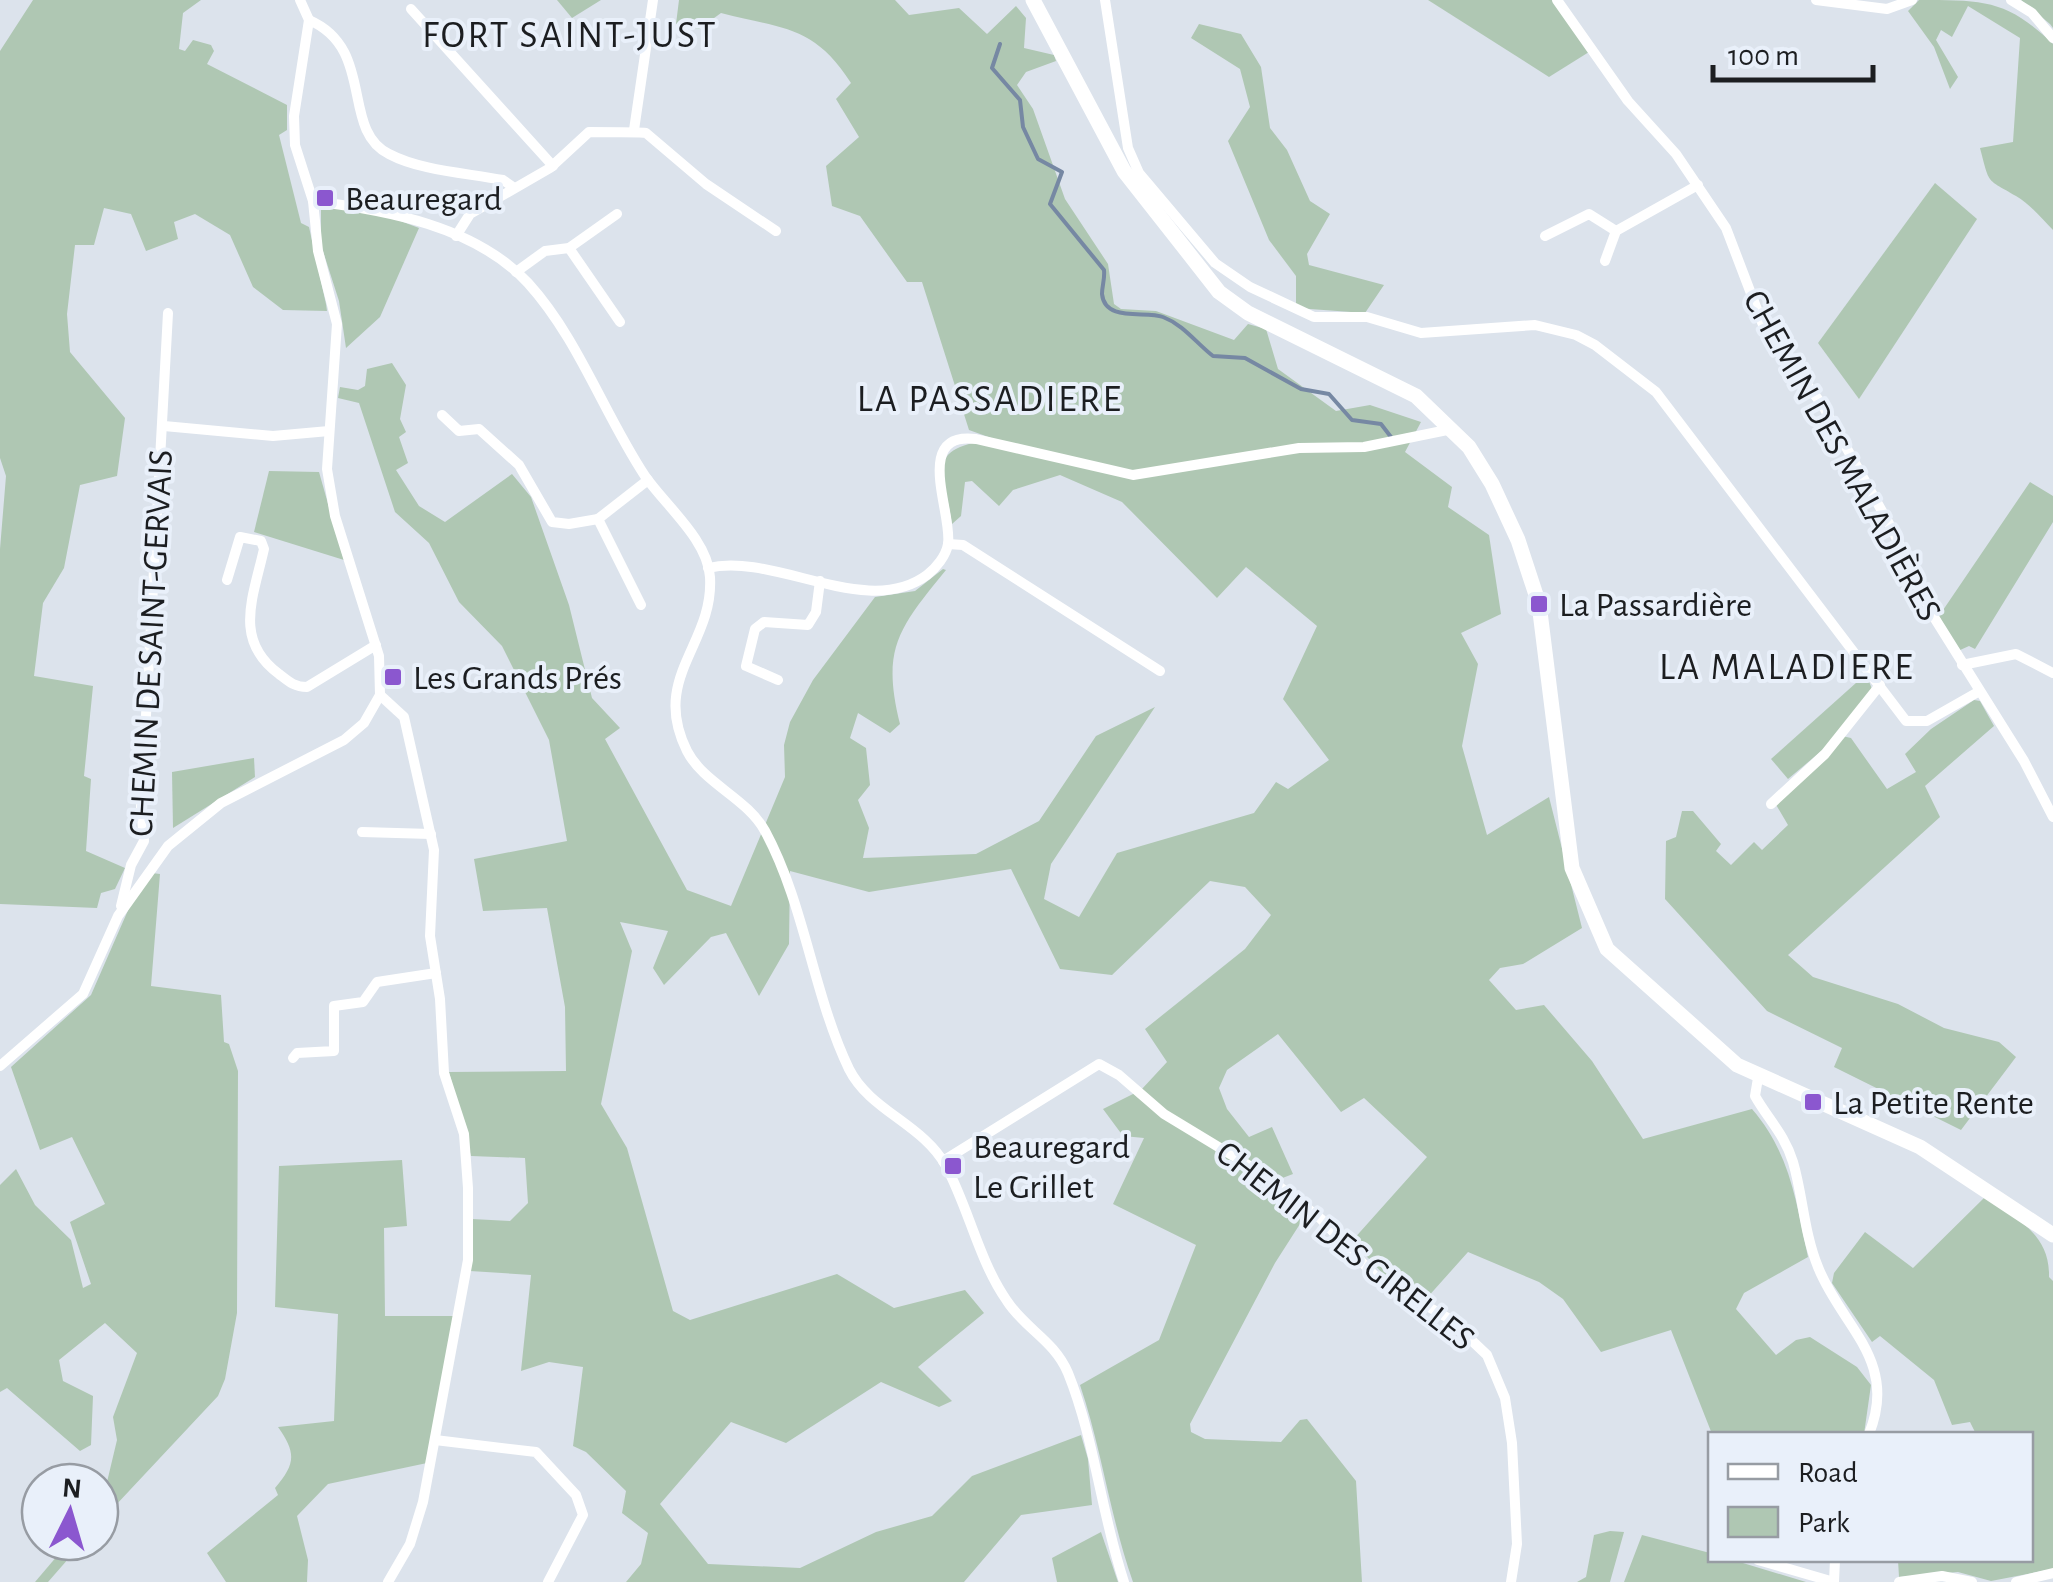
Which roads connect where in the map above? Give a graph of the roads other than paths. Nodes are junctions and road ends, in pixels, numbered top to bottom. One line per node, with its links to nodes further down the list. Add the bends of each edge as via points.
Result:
1 (653, 0): 12 (street)
2 (1033, 0): 14 (main road)
3 (1105, 0): 14 (street)
4 (1557, 0): 15 (street, CHEMIN DES MALADIÈRES)
5 (1816, 0): 6 (street, via 1900,6)
6 (1912, 0)
7 (2011, 0): 11 (street)
8 (301, 1): 10 (street)
9 (411, 9): 13 (street)
10 (309, 20): 16 (street, via 330,34 350,62 363,127 382,150); 17 (street, via 294,133)
11 (2053, 38)
12 (634, 130): 13 (street, via 589,132); 19 (street)
13 (553, 166): 16 (street)
14 (1135, 177): 30 (main road, via 1204,275 1234,304 1416,396); 44 (street, via 1216,263 1293,310 1366,317 1412,332 1536,325 1576,335 1638,374)
15 (1698, 185): 20 (street); 40 (street, CHEMIN DES MALADIÈRES, via 1726,228 1762,324 1823,406)
16 (514, 188): 21 (street, via 470,214)
17 (313, 200): 21 (street, via 380,210); 31 (street, via 337,324)
18 (617, 214): 23 (street)
19 (776, 231)
20 (1616, 231): 22 (street, via 1589,214); 24 (street)
21 (456, 236): 25 (street)
22 (1545, 236)
23 (569, 248): 25 (street, via 544,251); 27 (street)
24 (1605, 261)
25 (516, 272): 32 (street, via 550,313)
26 (168, 313): 29 (street, CHEMIN DE SAINT-GERVAIS)
27 (620, 322)
28 (442, 415): 33 (street, via 459,431 479,429 518,465 552,522)
29 (164, 426): 31 (street, CHEMIN DE SAINT-GERVAIS, via 273,436); 51 (street, CHEMIN DE SAINT-GERVAIS, via 152,558 141,807 146,832)
30 (1454, 429): 34 (street, via 1149,475 1104,471 968,438 950,444 938,466); 55 (main road, via 1492,484 1536,591 1572,868 1596,931 1636,979)
31 (329, 431): 39 (street, via 332,502)
32 (648, 480): 33 (street); 35 (street)
33 (598, 518): 38 (street)
34 (948, 544): 37 (street, via 932,570 899,588); 41 (street, via 963,544)
35 (708, 568): 37 (street, via 754,568); 56 (street, via 705,607 676,684 678,730 694,764 764,827 856,1080)
36 (227, 580): 39 (street, via 242,535 262,541 252,647 295,686 307,686)
37 (820, 581): 43 (street, via 808,625 764,622 755,629 746,666)
38 (641, 605)
39 (376, 644): 46 (street)
40 (1962, 665): 42 (street, via 2016,654); 45 (street, CHEMIN DES MALADIÈRES)
41 (1160, 670)
42 (2053, 673)
43 (778, 680)
44 (1880, 685): 45 (street, via 1906,720 1916,722); 47 (street, via 1825,754)
45 (1978, 692): 48 (street, CHEMIN DES MALADIÈRES)
46 (380, 695): 50 (street, via 404,717); 51 (street, via 344,740 193,824 156,858)
47 (1771, 804)
48 (2053, 817)
49 (362, 832): 50 (street)
50 (431, 834): 52 (street)
51 (118, 916): 54 (street, via 83,994)
52 (436, 973): 53 (street, via 377,982 363,1002 334,1006 334,1051); 59 (street, via 444,1073 464,1134 470,1240)
53 (293, 1058)
54 (0, 1066)
55 (1758, 1078): 57 (main road, via 1920,1147); 58 (street, via 1755,1096 1782,1132 1793,1161 1816,1262 1874,1366)
56 (943, 1161): 64 (street, via 1007,1302 1050,1341 1069,1375); 65 (street, CHEMIN DES GIRELLES, via 1088,1066 1105,1064 1164,1114 1301,1203 1376,1276 1475,1340 1497,1373 1515,1476)
57 (2053, 1235)
58 (1870, 1432)
59 (435, 1440): 62 (street, via 416,1526); 63 (street, via 536,1452 576,1495 583,1515)
60 (1765, 1562): 66 (street)
61 (2053, 1574): 69 (street)
62 (388, 1582)
63 (548, 1582)
64 (1124, 1582)
65 (1511, 1582)
66 (1834, 1582)
67 (1899, 1582): 68 (street, via 1942,1576)
68 (1972, 1582)
69 (2016, 1582)

